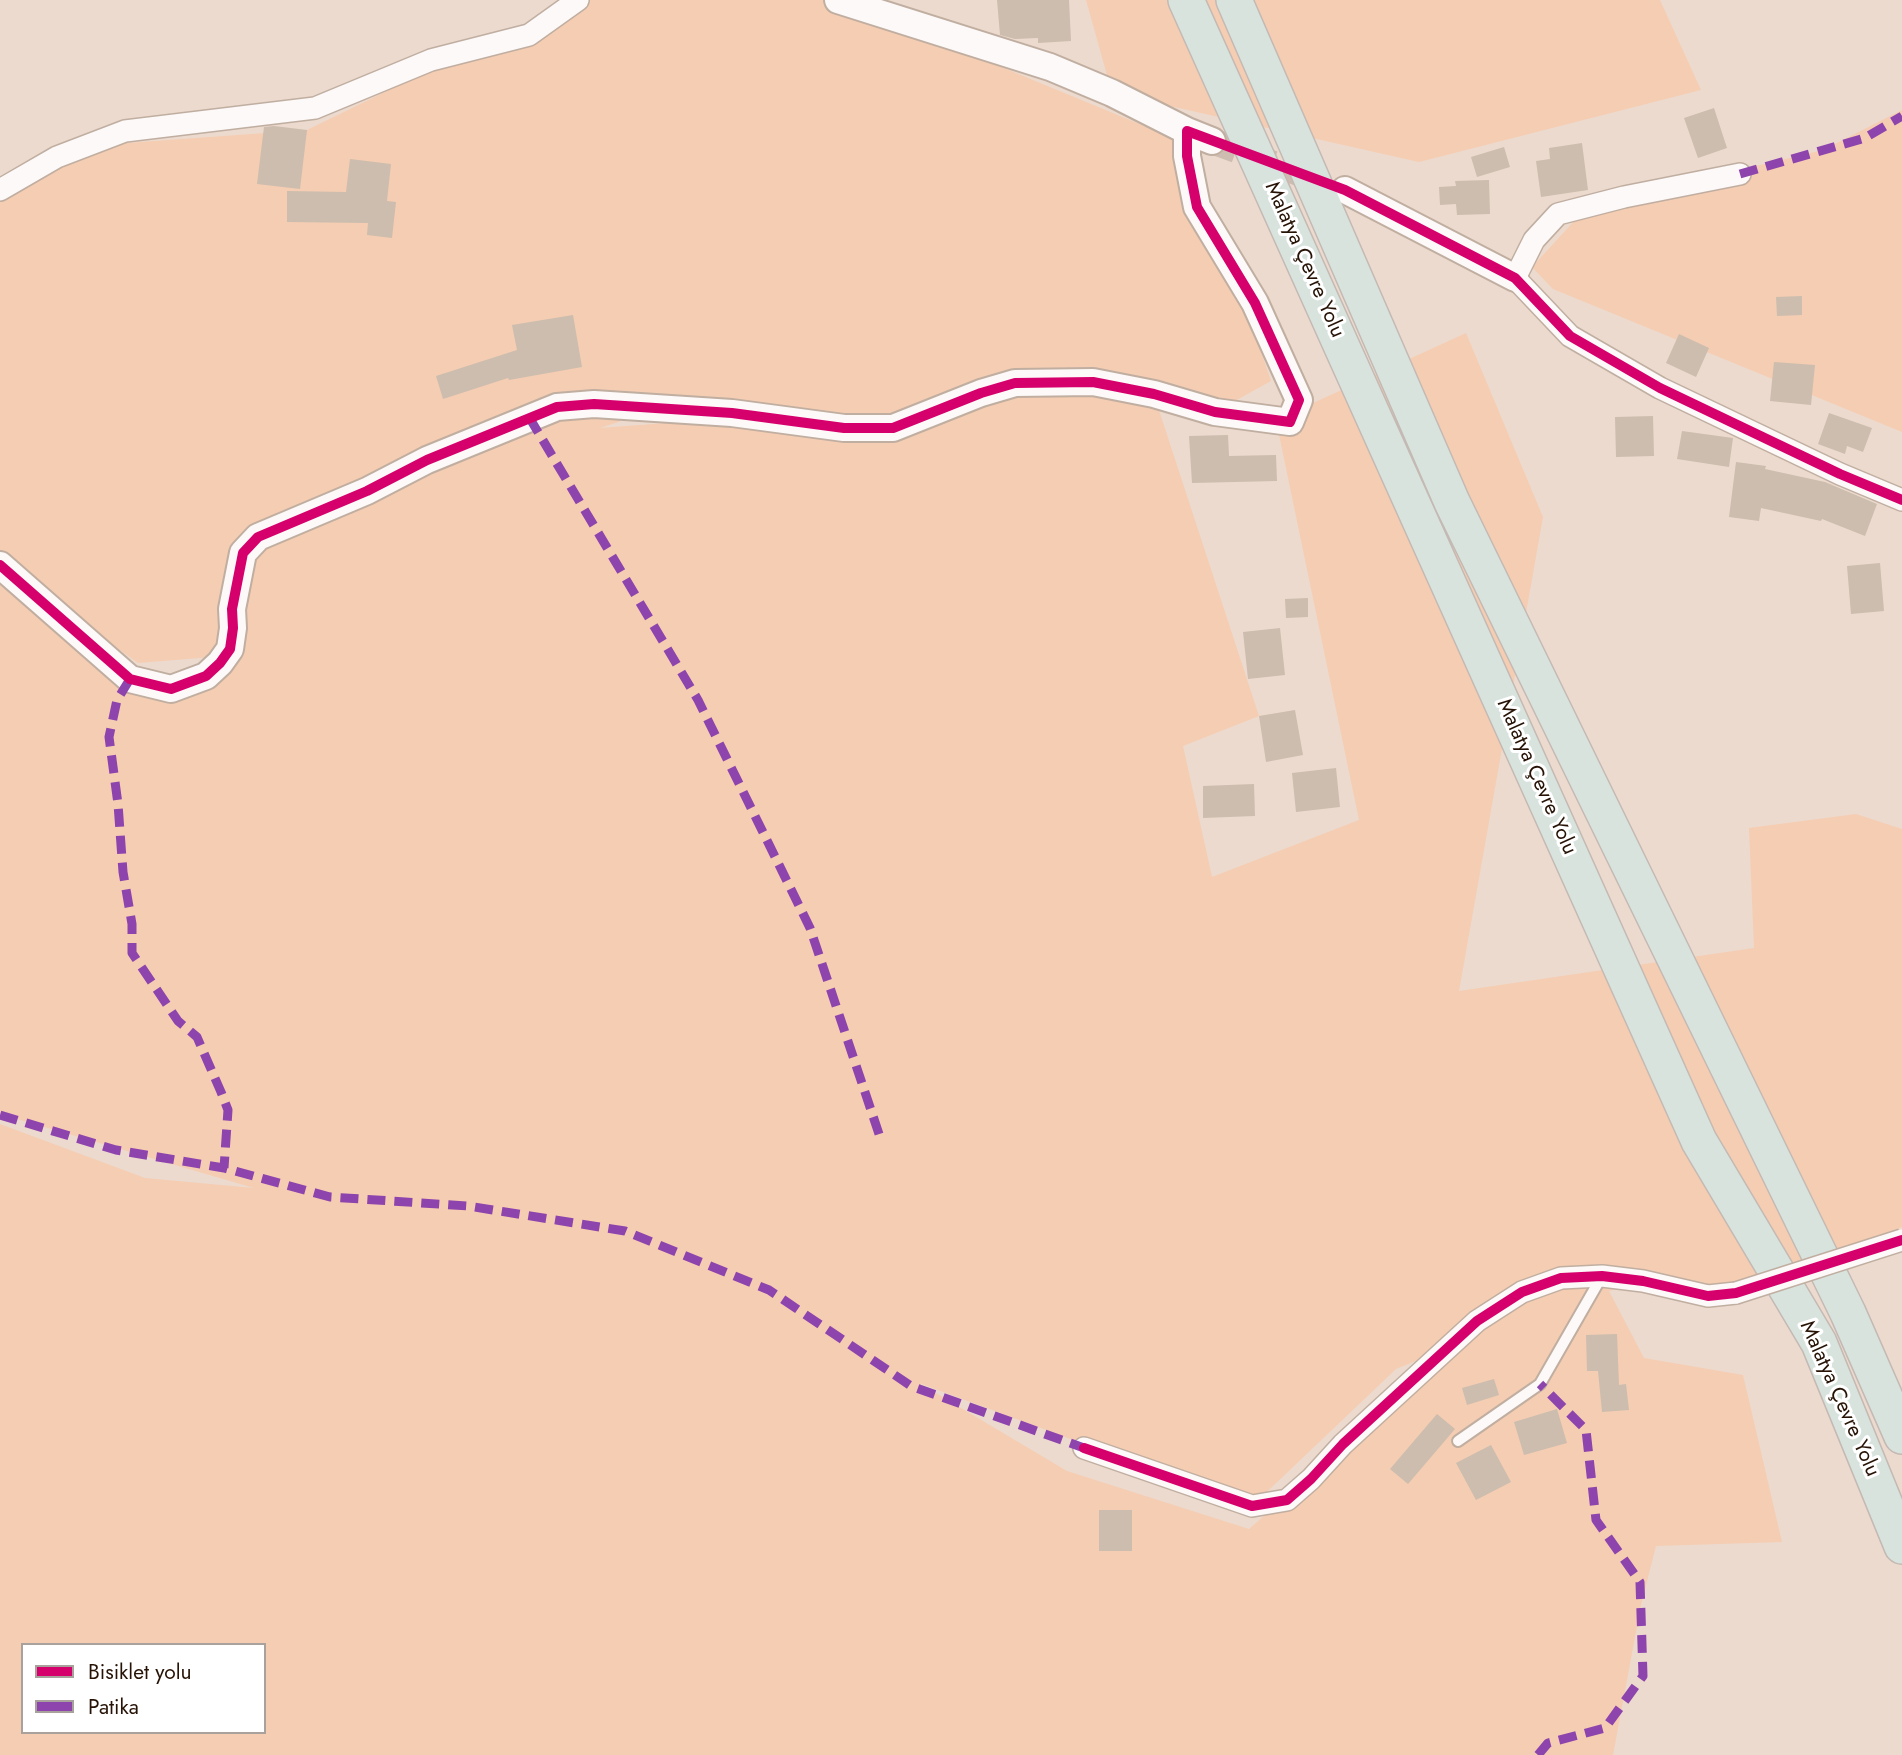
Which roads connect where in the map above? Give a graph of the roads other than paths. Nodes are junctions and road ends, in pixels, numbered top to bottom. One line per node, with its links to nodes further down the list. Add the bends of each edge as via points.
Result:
1 (578, 0): 8 (street, via 529,35 431,60 315,108 125,131 57,157)
2 (838, 0): 5 (street, via 1050,67)
3 (1186, 0): 18 (highway, Malatya Çevre Yolu, via 1699,1141 1819,1343)
4 (1234, 0): 15 (highway, Malatya Çevre Yolu, via 1452,502 1848,1313)
5 (1187, 131): 6 (street); 12 (street, via 1197,207 1255,303 1299,400 1290,422 1215,412 1093,382 1015,383 893,428 844,428 732,412 594,404 557,407 426,460 367,491 258,537 243,553 230,649 206,676 171,689 130,679)
6 (1212, 141)
7 (1740, 174): 10 (street, via 1558,214 1534,240)
8 (0, 190)
9 (1345, 190): 10 (street)
10 (1515, 278): 11 (street, via 1570,336 1660,388)
11 (1902, 500)
12 (0, 565)
13 (1902, 1240): 14 (street, bridge, via 1736,1293 1708,1296)
14 (1602, 1276): 16 (lane, via 1540,1384); 17 (street, via 1562,1278 1522,1292 1477,1321 1287,1500 1252,1506)
15 (1902, 1436)
16 (1458, 1441)
17 (1084, 1448)
18 (1902, 1546)

